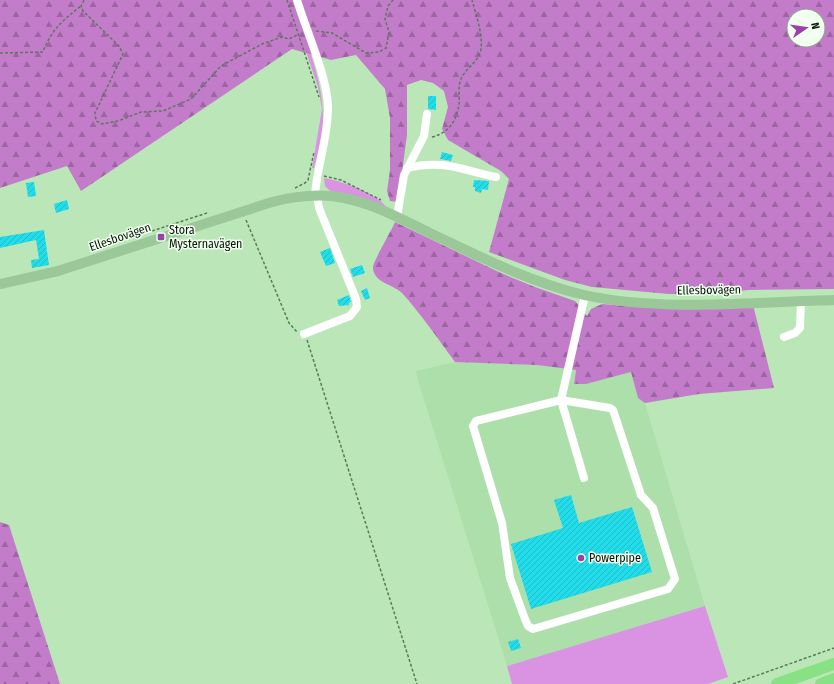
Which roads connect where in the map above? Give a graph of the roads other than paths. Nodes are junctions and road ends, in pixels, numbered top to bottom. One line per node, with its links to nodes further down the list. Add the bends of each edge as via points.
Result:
1 (297, 0): 5 (street, via 303,33 325,88 328,106 326,130 313,173)
2 (427, 114): 3 (street, via 424,137)
3 (407, 168): 4 (street, via 431,164); 6 (street)
4 (496, 177)
5 (316, 195): 6 (main road, Ellesbovägen, via 344,198 381,209); 7 (main road, Ellesbovägen, via 295,196 243,210 58,271); 11 (street, via 357,307 350,316)
6 (397, 217): 8 (main road, Ellesbovägen, via 521,276)
7 (0, 284)
8 (585, 295): 10 (main road, Ellesbovägen, via 650,303); 13 (street)
9 (834, 300): 10 (main road, Ellesbovägen)
10 (801, 301): 12 (street, via 800,328)
11 (304, 334)
12 (784, 337)
13 (561, 400): 13 (street, via 613,410 641,495 653,508 675,580 668,589 533,629 528,626 510,578 502,523 473,426 476,421); 14 (street)
14 (584, 478)
15 (834, 664): 17 (highway)
16 (834, 679): 18 (highway)
17 (778, 684)
18 (821, 684)

